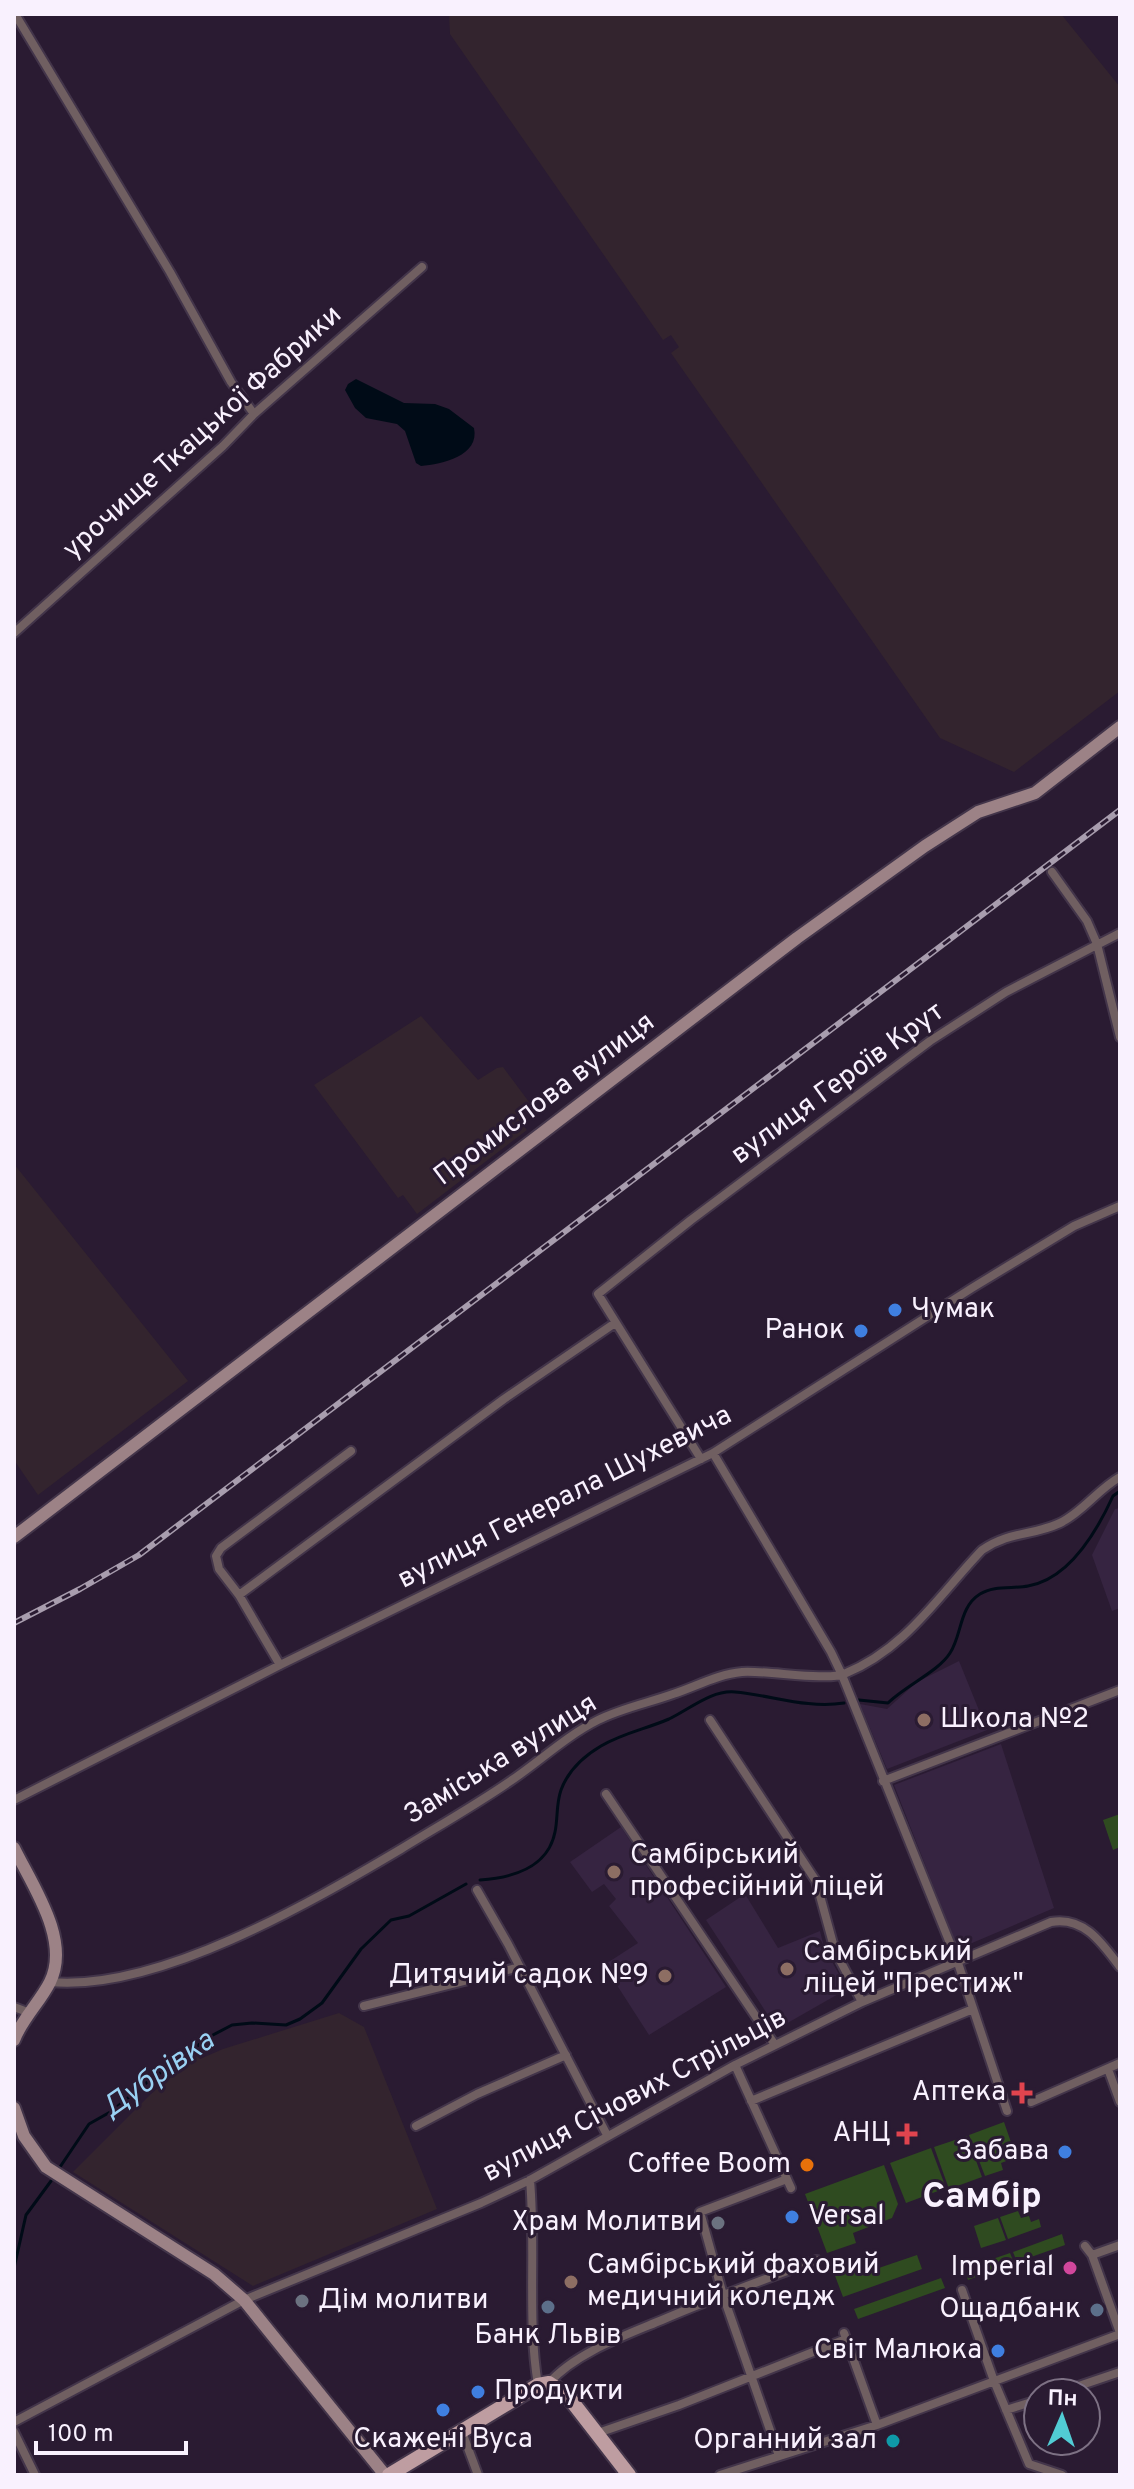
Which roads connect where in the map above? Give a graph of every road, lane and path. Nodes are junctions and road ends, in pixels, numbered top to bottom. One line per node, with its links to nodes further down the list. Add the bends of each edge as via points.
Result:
1 (15, 14): 3 (street)
2 (422, 267): 3 (street, урочище Ткацької Фабрики)
3 (254, 414): 4 (street, урочище Ткацької Фабрики)
4 (15, 630)
5 (1120, 727): 16 (street, Промислова вулиця, via 1035,793 978,812 797,938)
6 (1052, 872): 8 (street)
7 (1120, 933): 8 (street, вулиця Героїв Крут)
8 (1097, 944): 9 (street); 11 (street, вулиця Героїв Крут, via 1006,992 930,1041 691,1220 598,1294)
9 (1120, 1037)
10 (1120, 1206): 13 (street, вулиця Генерала Шухевича, via 1074,1226)
11 (615, 1323): 14 (street); 17 (street)
12 (351, 1451): 17 (street, via 218,1552 219,1569)
13 (713, 1453): 14 (street, вулиця Генерала Шухевича); 19 (street)
14 (701, 1459): 18 (street, вулиця Генерала Шухевича)
15 (1120, 1477): 19 (street, via 1061,1523 1014,1534 982,1550 910,1632)
16 (14, 1537)
17 (239, 1595): 18 (street)
18 (280, 1665): 24 (street, вулиця Генерала Шухевича)
19 (842, 1675): 22 (street); 30 (street, Заміська вулиця, via 741,1672 598,1720 440,1826 282,1915 132,1976 88,1984)
20 (1120, 1690): 22 (street)
21 (710, 1720): 31 (street, via 816,1881 835,1951)
22 (883, 1781): 27 (street)
23 (606, 1794): 37 (street)
24 (14, 1800)
25 (14, 1848): 30 (street, via 53,1932 56,1958)
26 (477, 1890): 28 (street)
27 (958, 1963): 29 (street, вулиця Січових Стрільців, via 1063,1920 1086,1928); 31 (street, вулиця Січових Стрільців); 34 (street)
28 (520, 1967): 32 (street); 38 (street)
29 (1120, 1967)
30 (50, 1982): 35 (street)
31 (862, 2002): 37 (street, вулиця Січових Стрільців)
32 (364, 2006)
33 (14, 2007): 35 (street)
34 (973, 2009): 42 (street); 46 (street)
35 (30, 2013): 36 (street)
36 (14, 2040)
37 (775, 2045): 40 (street, вулиця Січових Стрільців)
38 (566, 2055): 47 (street); 48 (street)
39 (1120, 2063): 41 (street)
40 (735, 2065): 42 (street); 48 (street, вулиця Січових Стрільців)
41 (1108, 2069): 43 (street); 44 (street)
42 (751, 2101): 55 (street, via 789,2184 700,2212)
43 (1031, 2102)
44 (1120, 2102)
45 (14, 2108): 56 (street, via 24,2136 46,2167 214,2274)
46 (1007, 2111)
47 (416, 2126)
48 (607, 2135): 49 (street, вулиця Січових Стрільців)
49 (530, 2180): 56 (street, вулиця Січових Стрільців); 60 (street, via 534,2353)
50 (1120, 2245): 52 (street)
51 (1085, 2246): 52 (street)
52 (1092, 2255): 57 (street)
53 (817, 2260): 55 (street)
54 (962, 2290): 59 (street)
55 (723, 2295): 58 (street); 60 (street, via 613,2340)
56 (244, 2300): 63 (street, вулиця Січових Стрільців); 70 (street)
57 (1120, 2333): 59 (street)
58 (752, 2375): 64 (street, via 845,2336); 67 (street); 68 (street)
59 (994, 2381): 62 (street); 64 (street)
60 (544, 2384): 66 (main road); 67 (main road, via 567,2395)
61 (1022, 2405): 62 (street)
62 (1006, 2410): 74 (street, via 1029,2464)
63 (14, 2422)
64 (877, 2425): 68 (street)
65 (14, 2432): 69 (street)
66 (462, 2432): 70 (main road); 71 (street)
67 (598, 2433): 72 (main road)
68 (779, 2456): 73 (street)
69 (35, 2475)
70 (387, 2475)
71 (478, 2475)
72 (629, 2475)
73 (720, 2475)
74 (1062, 2475)

